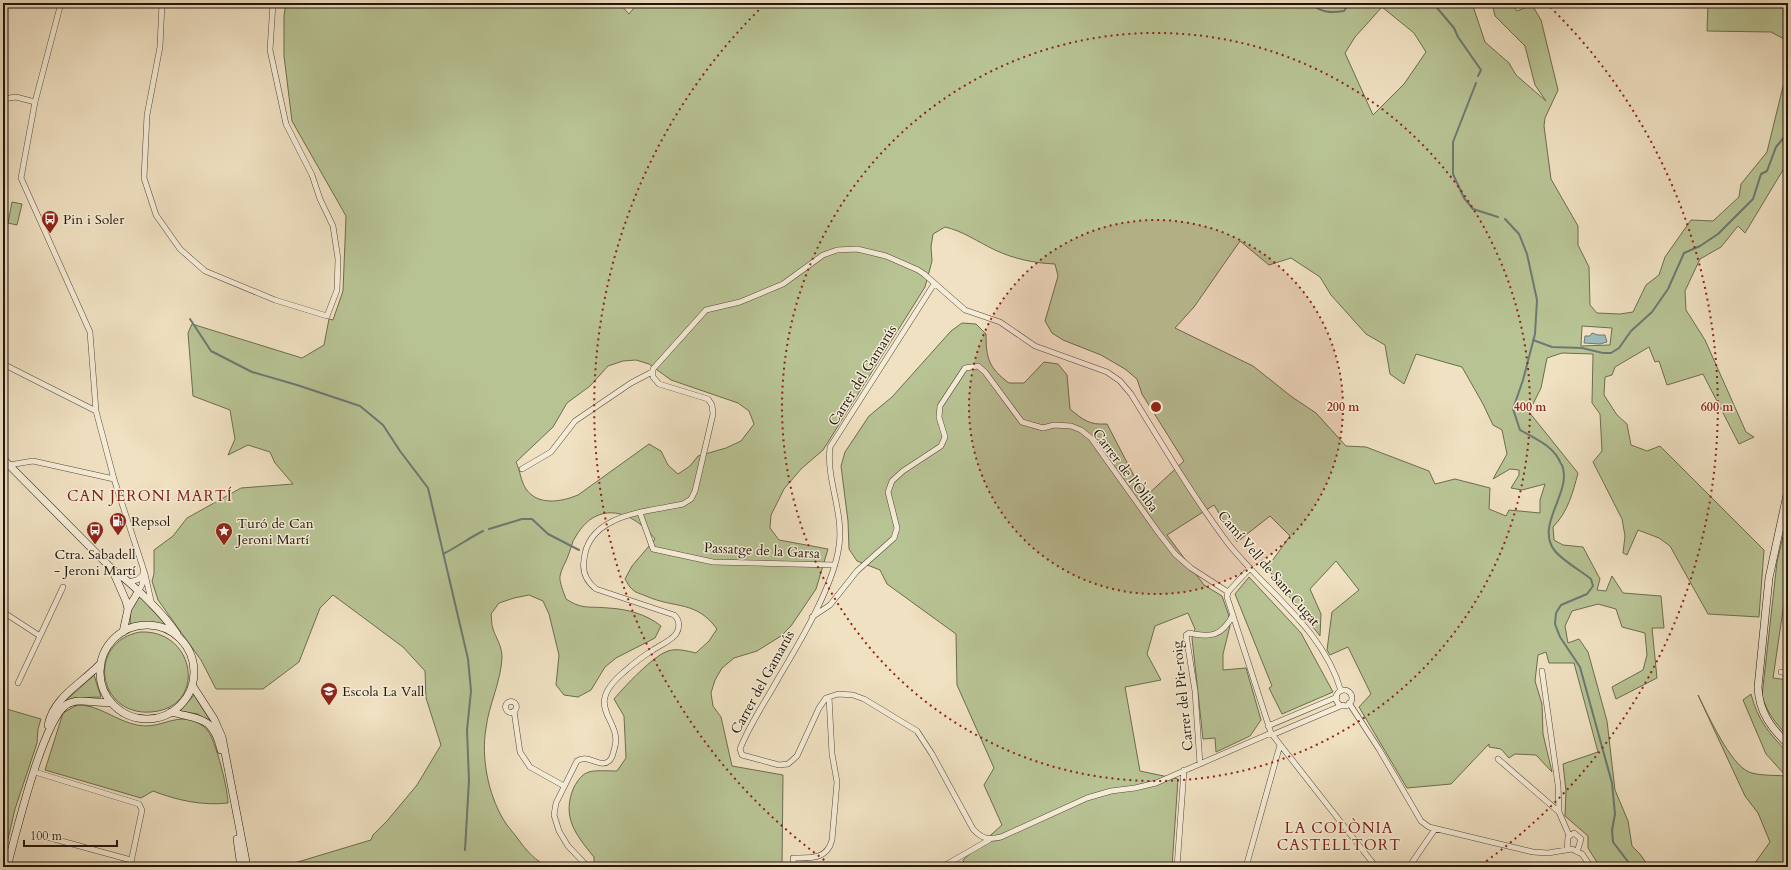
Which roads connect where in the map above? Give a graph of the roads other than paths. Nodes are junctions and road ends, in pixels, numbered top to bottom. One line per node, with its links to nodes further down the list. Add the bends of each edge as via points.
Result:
1 (61, 3): 5 (street)
2 (162, 3): 3 (street, via 160,47 147,114 144,178 156,215 180,249 205,271 275,300 327,316 337,290 338,259 333,226 312,175 286,124 270,50)
3 (273, 3)
4 (3, 99): 5 (street, via 16,97)
5 (35, 102): 9 (street, via 21,178 90,332)
6 (934, 284): 8 (street, Camí Vell de Sant Cugat, via 924,274 881,254 857,249 837,250 817,259 783,284 740,302 706,310); 15 (street, Carrer del Gamarús, via 830,447 829,461 841,530); 17 (street, Camí Vell de Sant Cugat, via 965,310 1000,322 1035,346 1107,372 1120,381 1131,394 1189,490 1228,544)
7 (3, 364): 9 (street)
8 (652, 372): 11 (street, via 575,421 550,452); 14 (street, via 657,382 706,398 711,402 713,410 691,499 683,504)
9 (96, 411): 12 (street)
10 (5, 463): 12 (street, via 33,461); 18 (street)
11 (522, 469)
12 (114, 479): 16 (street)
13 (1788, 490): 49 (street, via 1769,578 1758,687 1762,713)
14 (640, 513): 15 (street, Passatge de la Garsa, via 653,549 713,562); 56 (street, via 613,520 598,530 584,553 585,573 591,585 602,592 674,615 678,620 678,629 670,640 640,658 619,676 607,691 604,708 616,738 611,759 603,763 588,758 580,760)
15 (835, 565): 28 (street, Carrer del Gamarús)
16 (143, 568): 19 (street); 24 (street)
17 (1250, 568): 23 (street); 38 (street, Camí Vell de Sant Cugat, via 1308,630 1330,663)
18 (112, 569): 20 (street); 25 (street)
19 (143, 575): 20 (street); 22 (street)
20 (128, 582): 22 (street)
21 (63, 588): 30 (street)
22 (138, 592): 24 (street); 25 (street)
23 (1228, 592): 27 (street, via 1227,597); 28 (street, Carrer de l'Òliba, via 1190,568 1175,554 1091,438 1071,426 1054,425 1043,428 1022,422 978,366 965,368 940,406 939,417 945,437 941,446 892,481 888,492 898,528 894,538 860,568 830,605)
24 (152, 606): 31 (street)
25 (128, 609): 29 (street)
26 (3, 612): 30 (street)
27 (1233, 615): 46 (street); 52 (street, Carrer del Pit-roig, via 1221,632 1208,636 1189,633 1186,635 1195,691)
28 (811, 617): 39 (street, Carrer del Gamarús, via 780,677 750,726 740,749 742,755 779,765 788,764 797,756 818,708)
29 (123, 632): 31 (street, via 140,626 154,626 167,630); 32 (street, via 110,643)
30 (40, 636): 36 (street)
31 (179, 638): 37 (street, via 192,660)
32 (101, 663): 41 (street, via 101,682); 48 (street, via 54,707)
33 (1542, 670): 58 (street, via 1558,785)
34 (1781, 672): 35 (street)
35 (1788, 673)
36 (18, 683)
37 (192, 685): 45 (street, via 184,700); 53 (street, via 222,736)
38 (1341, 691): 40 (street); 42 (street, via 1347,690 1350,693)
39 (829, 697): 62 (street, via 838,694 858,697 917,731 973,829 979,836); 71 (street, via 832,754 837,782 832,840 830,849 818,858 793,858)
40 (1337, 697): 43 (street); 46 (street)
41 (111, 702): 45 (street, via 126,714 140,718 156,718); 48 (street, via 81,701 69,704 55,717)
42 (1350, 703): 43 (street); 59 (street, via 1421,821)
43 (1343, 705): 47 (street)
44 (514, 711): 56 (street, via 520,752 530,767)
45 (171, 712): 53 (street, via 202,719 215,733)
46 (1268, 726): 47 (street)
47 (1272, 734): 50 (street); 52 (street)
48 (46, 735): 55 (street)
49 (1788, 744)
50 (1280, 745): 74 (street); 75 (street)
51 (1498, 759): 58 (street)
52 (1200, 764): 54 (street)
53 (227, 769): 57 (street)
54 (1184, 770): 62 (street, via 1156,783 1087,798 1001,838); 73 (street)
55 (35, 772): 65 (street, via 139,804 142,810); 66 (street)
56 (564, 786): 70 (street, via 554,815 568,846)
57 (233, 802): 68 (street); 69 (street)
58 (1559, 812): 60 (street)
59 (1435, 829): 63 (street, via 1533,852); 76 (street)
60 (1569, 835): 63 (street); 64 (street, via 1574,833 1580,837)
61 (43, 836): 65 (street)
62 (990, 840): 72 (street)
63 (1567, 850): 64 (street)
64 (1578, 852): 77 (street)
65 (131, 860): 67 (street)
66 (7, 867)
67 (130, 867)
68 (241, 867)
69 (247, 867)
70 (588, 867)
71 (794, 867)
72 (942, 867)
73 (1177, 867)
74 (1246, 867)
75 (1376, 867)
76 (1409, 867)
77 (1591, 867)

